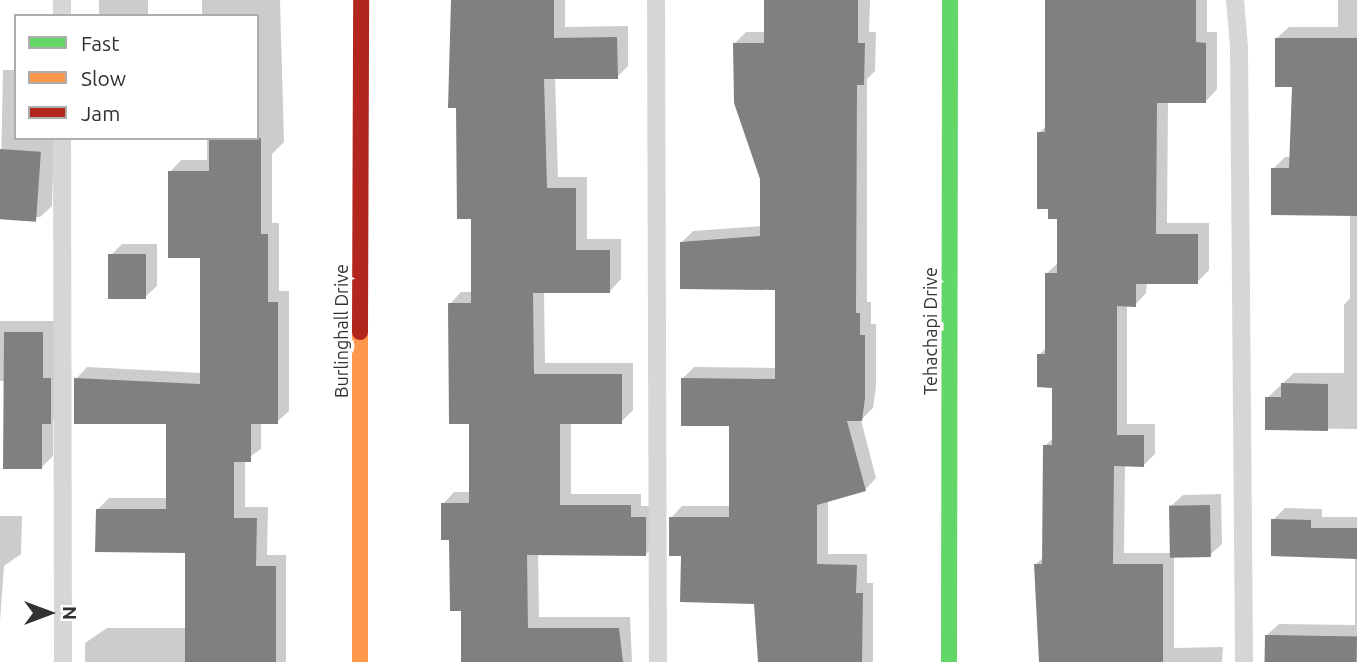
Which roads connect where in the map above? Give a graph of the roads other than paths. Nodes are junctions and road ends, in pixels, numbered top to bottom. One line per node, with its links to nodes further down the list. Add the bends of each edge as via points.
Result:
1 (361, 0): 7 (street, Burlinghall Drive)
2 (656, 0): 8 (lane)
3 (950, 0): 9 (street, Tehachapi Drive)
4 (1235, 0): 10 (lane)
5 (62, 140): 6 (lane)
6 (62, 662)
7 (360, 662)
8 (658, 662)
9 (949, 662)
10 (1244, 662)

